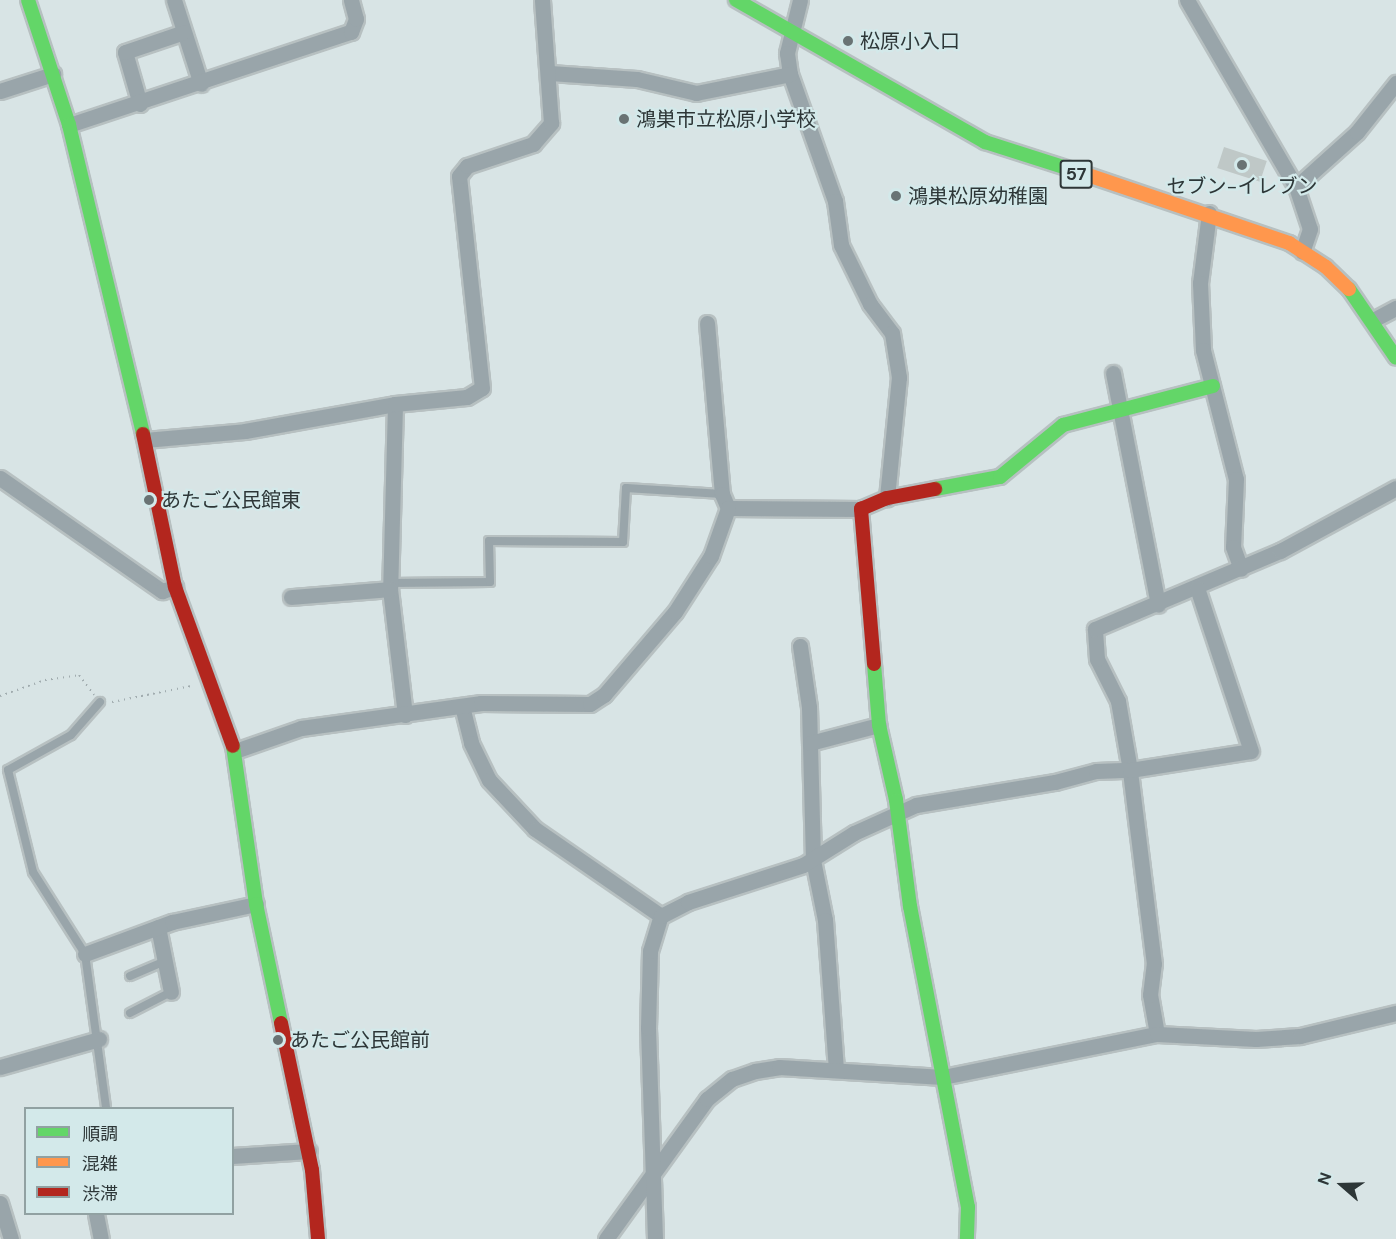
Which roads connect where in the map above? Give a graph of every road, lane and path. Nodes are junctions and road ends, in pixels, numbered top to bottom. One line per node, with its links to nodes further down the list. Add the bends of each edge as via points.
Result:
1 (28, 0): 12 (street)
2 (174, 0): 9 (street)
3 (351, 0): 15 (street, via 356,19 351,32)
4 (542, 0): 11 (street)
5 (736, 0): 8 (street, 57)
6 (800, 0): 10 (street)
7 (1187, 0): 19 (street)
8 (763, 7): 10 (street, 57)
9 (184, 32): 15 (street); 17 (street, via 125,52)
10 (791, 32): 13 (street, via 787,53); 20 (street, 57, via 985,142)
11 (550, 73): 13 (street, via 637,79 696,93); 28 (street, via 552,123 532,144 467,166 459,176 482,388 467,397)
12 (53, 74): 16 (street); 18 (street)
13 (790, 74): 33 (street, via 835,201 842,245 870,304 892,333 899,377)
14 (1396, 83): 19 (street, via 1357,132)
15 (201, 84): 17 (street)
16 (0, 91)
17 (140, 104): 18 (street)
18 (69, 125): 30 (street)
19 (1296, 187): 21 (street, via 1310,229)
20 (1209, 213): 21 (street, 57, via 1289,243); 27 (street, via 1200,283 1203,350)
21 (1302, 252): 23 (street, 57, via 1326,267 1359,299)
22 (1396, 308): 23 (street)
23 (1373, 320): 25 (street, 57)
24 (706, 323): 34 (street)
25 (1396, 358)
26 (1113, 373): 29 (street)
27 (1213, 386): 29 (street); 36 (street, via 1236,479 1233,546)
28 (395, 404): 30 (street, via 245,431); 37 (street)
29 (1118, 412): 33 (street, via 1063,425 1000,477); 41 (street)
30 (145, 440): 38 (street)
31 (0, 478): 38 (street, via 162,591)
32 (1396, 488): 36 (street)
33 (888, 498): 35 (street)
34 (725, 501): 35 (street); 37 (lane, via 626,488 623,542 489,541 490,582); 46 (street, via 711,556 675,612 604,695 590,704)
35 (861, 509): 48 (street)
36 (1241, 569): 39 (street)
37 (390, 586): 40 (street); 47 (street)
38 (175, 587): 43 (street)
39 (1197, 588): 41 (street); 51 (street, via 1251,751)
40 (291, 597)
41 (1158, 605): 51 (street, via 1095,629 1097,658 1118,701)
42 (800, 646): 49 (street)
43 (212, 680): 45 (path); 50 (street)
44 (0, 696): 45 (path, via 45,680 79,675)
45 (100, 702): 57 (lane, via 58,745 8,770 33,872)
46 (462, 706): 47 (street); 55 (street, via 471,743 489,780 535,829)
47 (405, 716): 50 (street, via 301,728)
48 (879, 725): 49 (street); 52 (street)
49 (810, 743): 53 (street)
50 (235, 751): 54 (street)
51 (1130, 770): 52 (street, via 1096,771 1035,786 916,805); 63 (street, via 1154,964 1150,995)
52 (897, 814): 53 (street, via 854,833); 67 (street)
53 (813, 861): 55 (street, via 688,902); 66 (street, via 825,920)
54 (256, 904): 56 (street); 69 (street)
55 (661, 916): 71 (street, via 650,951 649,973)
56 (158, 927): 57 (street); 58 (street)
57 (85, 954): 64 (lane)
58 (165, 961): 59 (lane); 60 (street)
59 (129, 976)
60 (171, 992): 61 (lane)
61 (130, 1013)
62 (1396, 1013): 63 (street, via 1300,1036 1256,1039)
63 (1157, 1034): 67 (street)
64 (99, 1039): 65 (street); 68 (lane)
65 (0, 1067)
66 (836, 1070): 67 (street); 71 (street, via 779,1067 732,1079 707,1099)
67 (943, 1077): 79 (street, via 968,1207)
68 (106, 1107)
69 (309, 1151): 70 (street); 76 (street)
70 (234, 1156)
71 (654, 1176): 77 (street); 78 (street)
72 (0, 1203): 74 (street)
73 (96, 1215): 75 (street)
74 (11, 1239)
75 (101, 1239)
76 (318, 1239)
77 (606, 1239)
78 (655, 1239)
79 (966, 1239)

